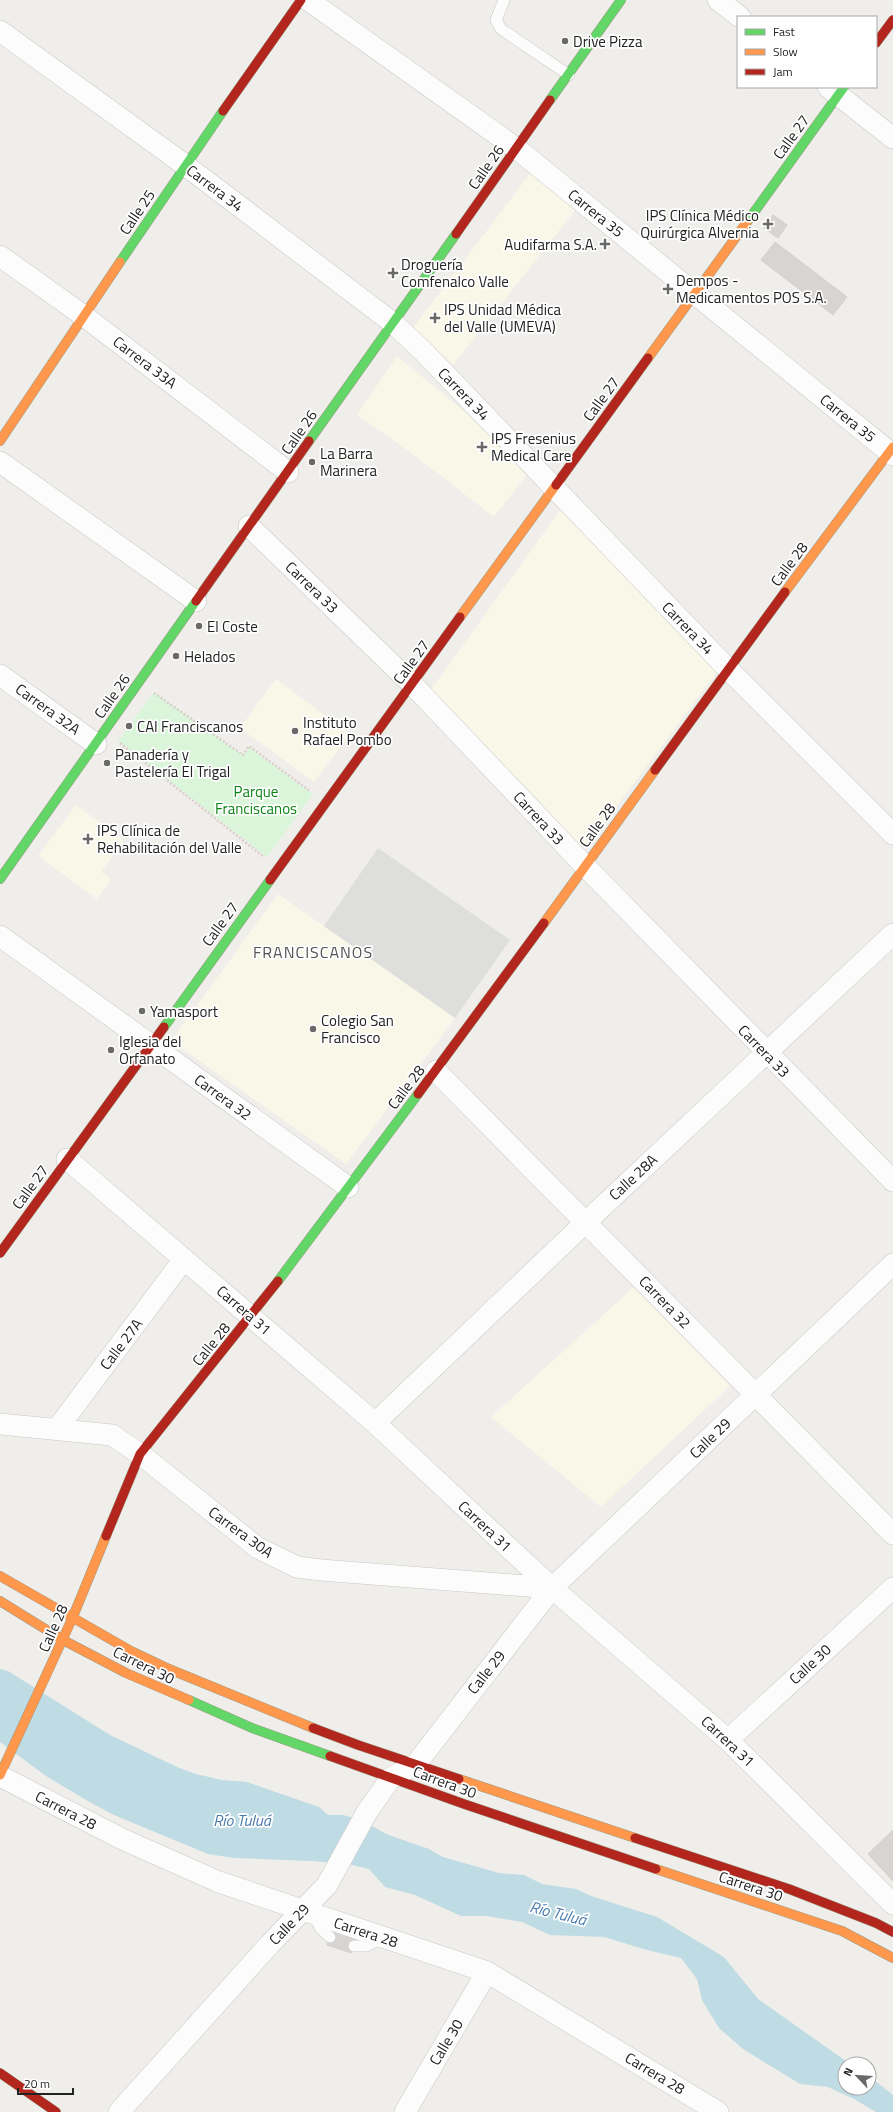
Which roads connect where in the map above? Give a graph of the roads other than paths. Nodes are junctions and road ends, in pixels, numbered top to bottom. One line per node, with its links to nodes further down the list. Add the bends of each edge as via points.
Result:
1 (301, 0): 14 (main road, Calle 25)
2 (308, 0): 13 (street, Carrera 35)
3 (504, 0): 10 (lane, via 496,20 501,30)
4 (621, 0): 10 (main road, Calle 26)
5 (718, 0): 6 (street)
6 (739, 16)
7 (893, 20): 9 (main road)
8 (0, 31): 14 (street, Carrera 34)
9 (877, 42)
10 (569, 75): 13 (main road, Calle 26)
11 (837, 90): 12 (street); 16 (main road, Calle 27)
12 (893, 138)
13 (516, 148): 16 (street, Carrera 35); 18 (main road, Calle 26)
14 (185, 166): 17 (main road, Calle 25); 18 (street, Carrera 34)
15 (0, 256): 17 (street, Carrera 33A)
16 (695, 293): 20 (street, Carrera 35); 23 (main road, Calle 27)
17 (84, 316): 19 (main road, Calle 25); 22 (street, Carrera 33A)
18 (393, 323): 22 (main road, Calle 26); 23 (street, Carrera 34)
19 (0, 441)
20 (892, 451): 26 (main road, Calle 28)
21 (0, 462): 25 (street)
22 (288, 472): 24 (main road, Calle 26)
23 (554, 488): 26 (street, Carrera 34); 28 (main road, Calle 27)
24 (249, 526): 25 (main road, Calle 26); 28 (street, Carrera 33)
25 (196, 601): 29 (main road, Calle 26)
26 (728, 669): 30 (street, Carrera 34); 31 (main road, Calle 28)
27 (0, 675): 29 (street, Carrera 32A)
28 (412, 684): 31 (street, Carrera 33); 35 (main road, Calle 27)
29 (100, 737): 32 (main road, Calle 26)
30 (893, 834)
31 (585, 866): 36 (street, Carrera 33); 37 (main road, Calle 28)
32 (0, 879)
33 (893, 934): 36 (street, Calle 28A)
34 (0, 936): 35 (street, Carrera 32)
35 (150, 1045): 38 (main road, Calle 27); 40 (street, Carrera 32)
36 (765, 1053): 39 (street, Carrera 33); 41 (street, Calle 28A)
37 (436, 1071): 40 (main road, Calle 28); 41 (street, Carrera 32)
38 (68, 1160): 42 (main road, Calle 27); 43 (street, Carrera 31)
39 (893, 1182)
40 (348, 1187): 45 (main road, Calle 28)
41 (587, 1221): 46 (street, Carrera 32); 47 (street, Calle 28A)
42 (2, 1247)
43 (184, 1259): 45 (street, Carrera 31); 49 (street, Calle 27A)
44 (893, 1264): 46 (street, Calle 29)
45 (251, 1317): 47 (street, Carrera 31); 50 (main road, Calle 28)
46 (756, 1395): 51 (street, Carrera 32); 53 (street, Calle 29)
47 (375, 1423): 53 (street, Carrera 31)
48 (0, 1424): 49 (street, Carrera 30A)
49 (57, 1429): 50 (street, Carrera 30A, via 112,1435)
50 (140, 1454): 53 (street, Carrera 30A, via 258,1548 298,1567); 56 (main road, Calle 28)
51 (893, 1534)
52 (0, 1576): 56 (main road, Carrera 30)
53 (552, 1588): 58 (street, Carrera 31); 59 (street, Calle 29)
54 (893, 1588): 58 (street, Calle 30)
55 (0, 1602): 57 (main road, Carrera 30)
56 (72, 1619): 57 (main road, Calle 28); 59 (main road, Carrera 30, via 138,1654 203,1684 311,1727)
57 (63, 1640): 60 (main road, Calle 28); 61 (main road, Carrera 30, via 126,1673 212,1712)
58 (728, 1740): 62 (street, Carrera 31)
59 (416, 1764): 61 (street, Calle 29); 64 (main road, Carrera 30, via 789,1889)
60 (2, 1771): 63 (street, Carrera 28, via 104,1829 194,1872)
61 (391, 1778): 63 (street, Calle 29, via 367,1812 327,1885); 68 (main road, Carrera 30, via 842,1931)
62 (893, 1904)
63 (308, 1913): 65 (lane); 66 (street, Carrera 28); 74 (street, Calle 29, via 270,1944)
64 (891, 1927): 68 (street)
65 (330, 1937)
66 (384, 1938): 67 (lane, via 366,1946); 70 (street, Carrera 28)
67 (354, 1946)
68 (870, 1946): 69 (main road, Carrera 30)
69 (893, 1958)
70 (488, 1972): 72 (street, Carrera 28); 75 (street, Calle 30)
71 (0, 2073): 73 (main road)
72 (713, 2110)
73 (56, 2112)
74 (119, 2112)
75 (405, 2112)

